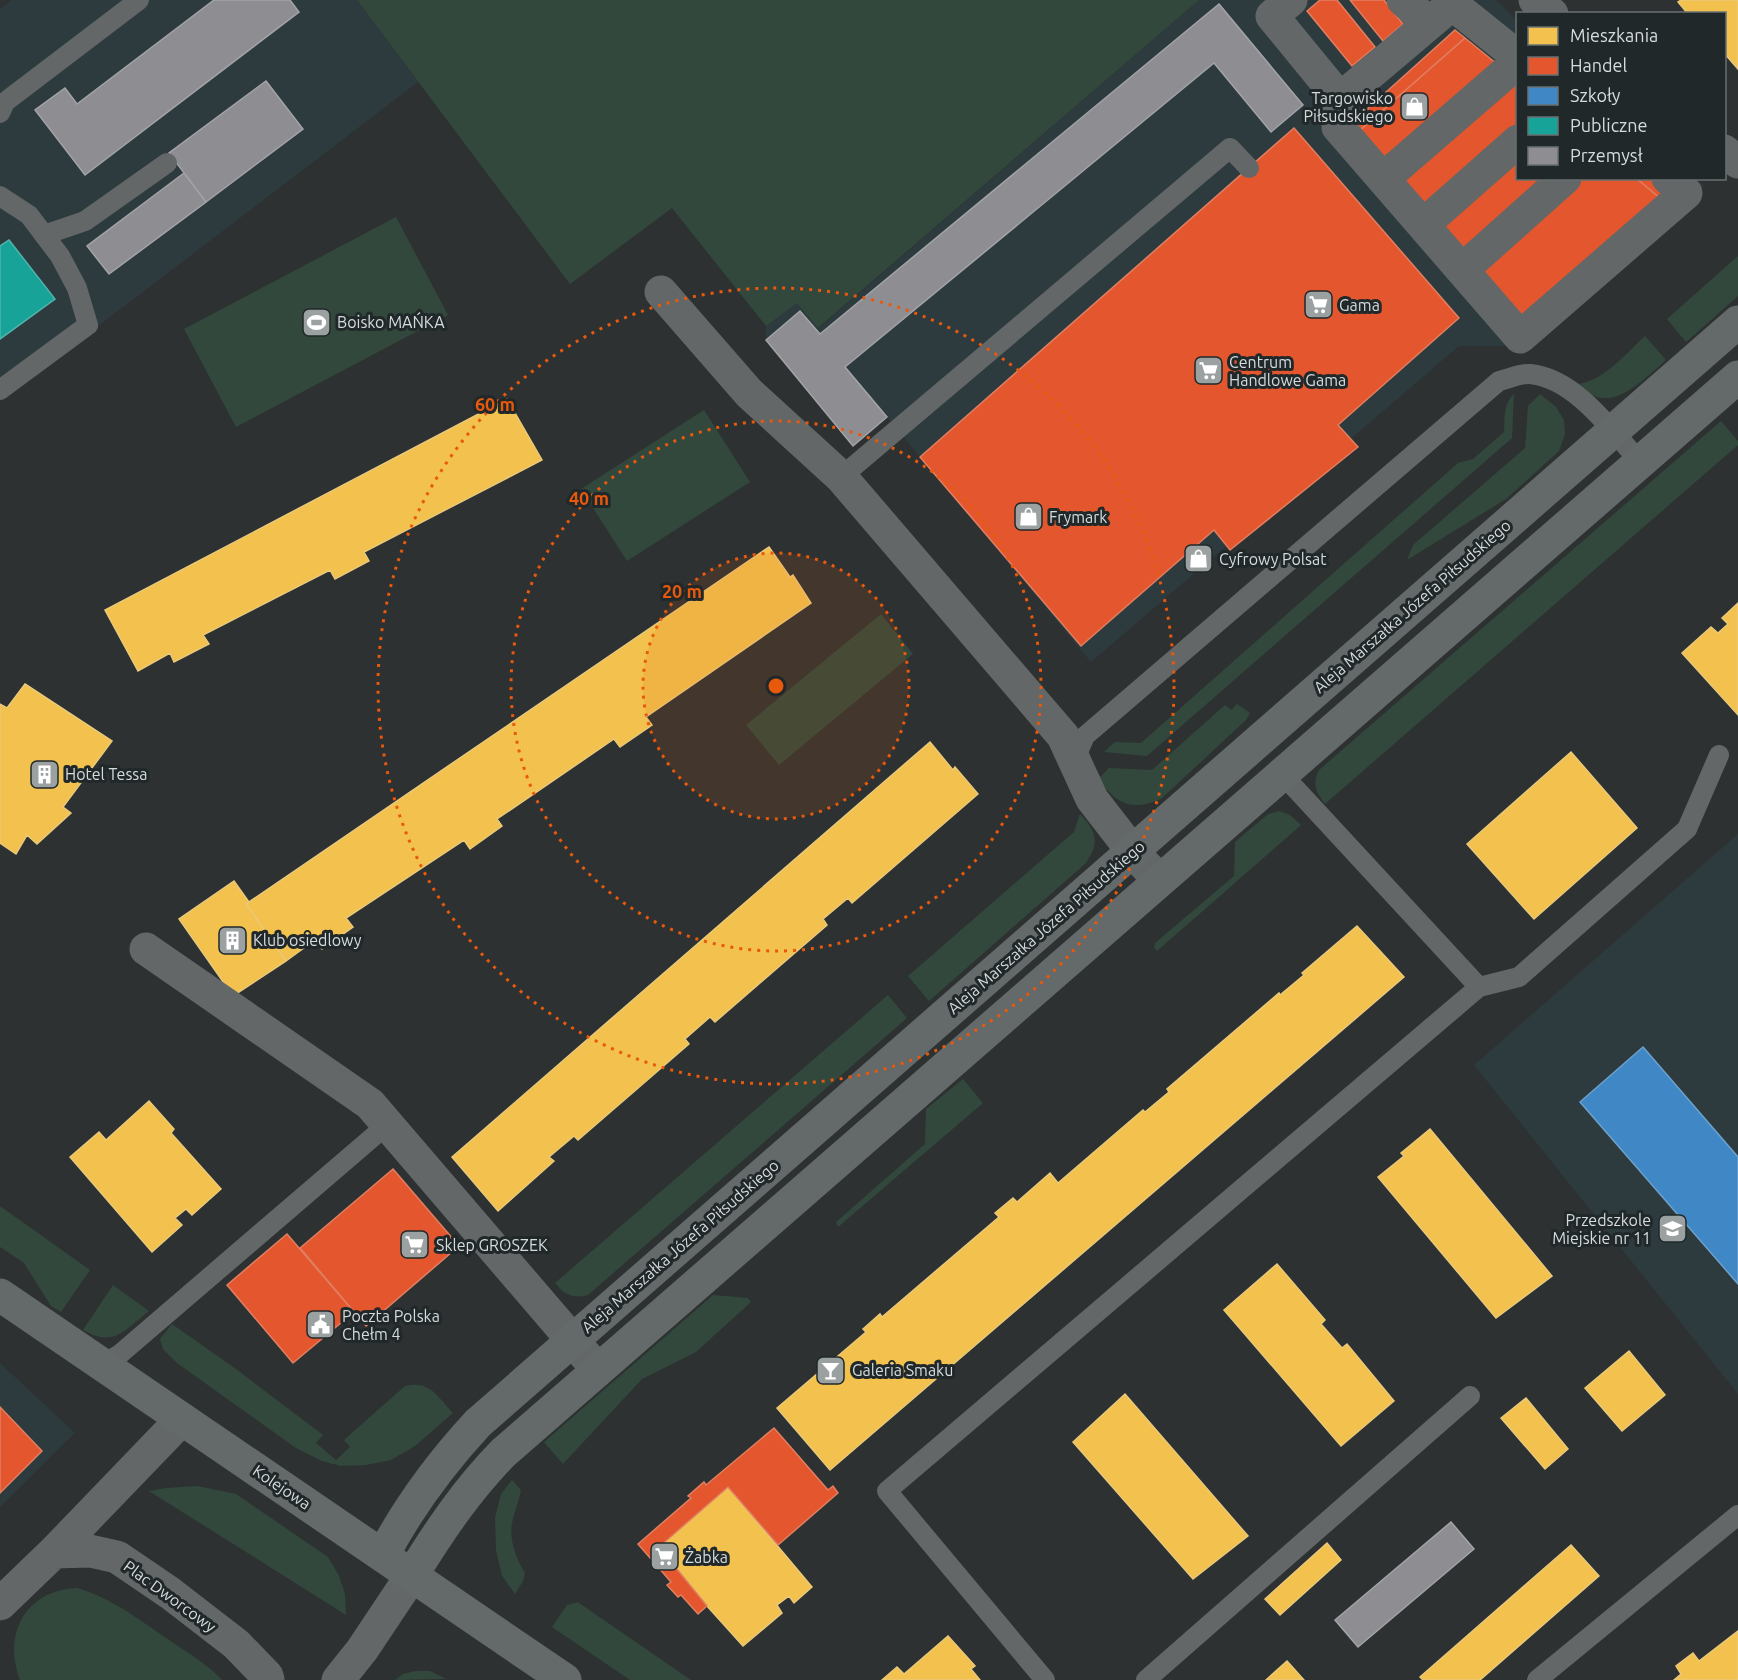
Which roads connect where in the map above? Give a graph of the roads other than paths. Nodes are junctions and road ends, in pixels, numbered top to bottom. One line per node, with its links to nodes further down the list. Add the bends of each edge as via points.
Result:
1 (139, 0): 10 (lane, via 5,102)
2 (1291, 0): 9 (street, via 1272,16)
3 (1403, 0): 5 (street)
4 (1535, 0): 6 (street)
5 (1446, 9): 7 (street); 9 (street)
6 (1550, 12)
7 (1516, 56)
8 (1516, 64): 16 (street)
9 (1340, 99): 16 (street, via 1338,127)
10 (0, 113)
11 (1516, 143): 20 (street)
12 (1726, 152): 13 (street)
13 (1738, 162)
14 (167, 163): 21 (lane, via 85,221)
15 (1249, 168): 29 (lane, via 1230,148)
16 (1383, 179): 20 (street)
17 (1563, 180): 22 (street)
18 (1670, 180): 22 (street, via 1686,193 1520,337)
19 (0, 196): 21 (lane, via 29,215)
20 (1423, 225): 22 (street)
21 (44, 235): 26 (lane, via 77,288 88,326)
22 (1462, 270)
23 (661, 292): 29 (street, via 749,393)
24 (1738, 322): 27 (street, Aleja Marszałka Józefa Piłsudskiego)
25 (1738, 377): 28 (street)
26 (0, 390)
27 (1613, 432): 28 (lane); 31 (lane, via 1573,391 1545,377 1528,374 1499,381 1085,736); 33 (street, Aleja Marszałka Józefa Piłsudskiego)
28 (1640, 462): 32 (street)
29 (841, 477): 31 (street, via 1063,736)
30 (1719, 755): 36 (lane, via 1688,830 1519,977)
31 (1074, 761): 33 (street, via 1092,799)
32 (1282, 774): 34 (street); 36 (lane)
33 (1133, 852): 34 (street); 39 (street, Aleja Marszałka Józefa Piłsudskiego)
34 (1159, 880): 41 (street)
35 (146, 949): 37 (street, via 370,1104)
36 (1479, 987): 52 (lane, via 887,1491)
37 (388, 1124): 39 (street); 40 (lane, via 120,1354)
38 (0, 1295): 40 (street, Kolejowa)
39 (573, 1340): 41 (street); 46 (street, Aleja Marszałka Józefa Piłsudskiego, via 452,1451 400,1522)
40 (103, 1364): 43 (street, Kolejowa)
41 (598, 1370): 47 (street, via 473,1483)
42 (1470, 1396): 53 (lane)
43 (182, 1419): 45 (street); 46 (street, Kolejowa)
44 (1738, 1515): 54 (lane)
45 (54, 1552): 48 (street); 49 (street, Plac Dworcowy, via 90,1551 117,1557 236,1644)
46 (382, 1555): 47 (street, Kolejowa)
47 (412, 1575): 50 (street); 51 (street, Kolejowa)
48 (0, 1604)
49 (268, 1680)
50 (338, 1680)
51 (564, 1680)
52 (1045, 1680)
53 (1146, 1680)
54 (1537, 1680)

